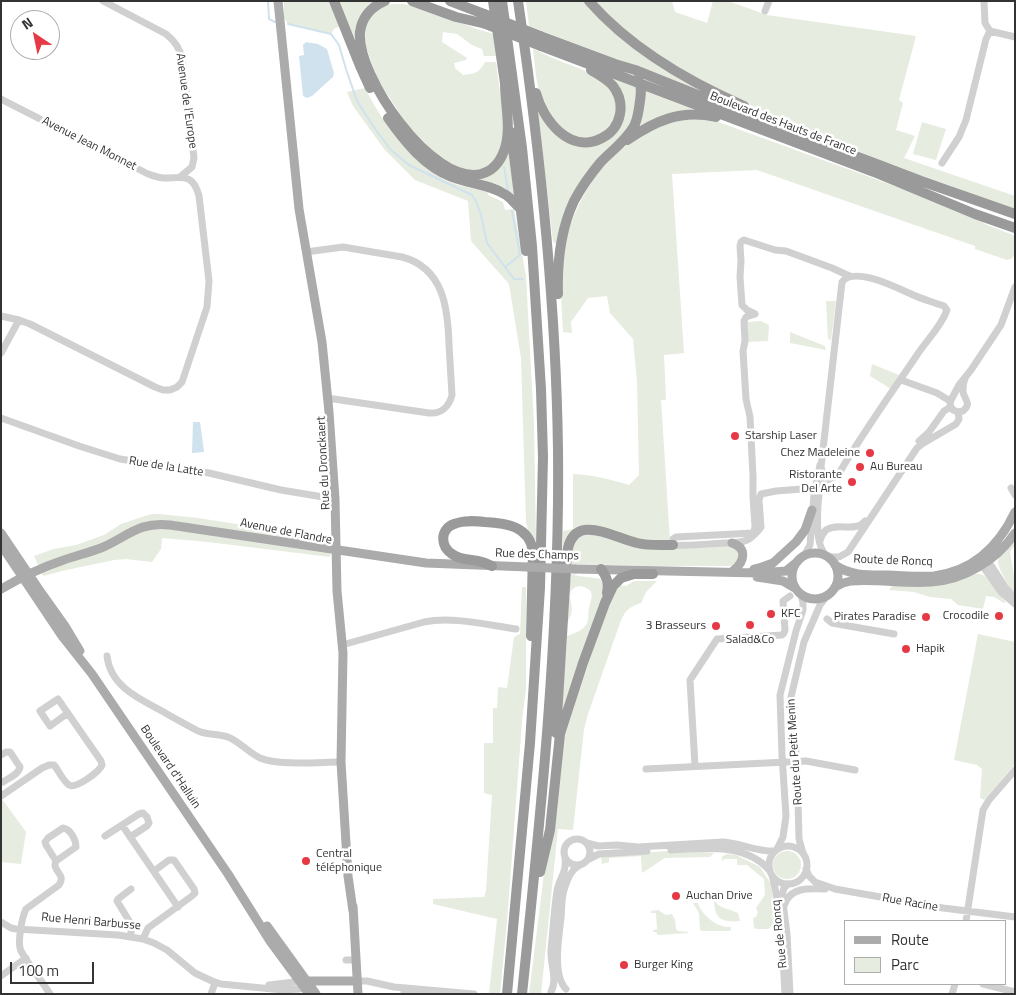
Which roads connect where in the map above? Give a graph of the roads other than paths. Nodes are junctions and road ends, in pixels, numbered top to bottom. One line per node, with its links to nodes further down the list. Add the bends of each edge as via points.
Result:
1 (103, 1): 29 (street, Avenue de l'Europe, via 166,34 179,49 194,158 192,167)
2 (279, 1): 33 (main road, Rue du Dronckaert, via 298,209)
3 (334, 1): 30 (highway, via 366,79 380,106 402,136 437,170 500,192)
4 (385, 1): 22 (highway, via 372,8 362,23 360,37 364,57 391,110 438,162 468,175 484,173 495,166 507,142)
5 (412, 1): 16 (highway, via 456,17)
6 (426, 1): 16 (highway)
7 (450, 1): 16 (highway)
8 (459, 1): 16 (highway)
9 (493, 1): 22 (highway)
10 (502, 1): 36 (highway, via 525,177)
11 (518, 1): 20 (highway)
12 (588, 1): 26 (highway, via 621,32 670,68)
13 (769, 1): 15 (street)
14 (984, 1): 17 (street, via 985,23)
15 (765, 11)
16 (485, 19): 19 (highway, bridge)
17 (990, 32): 18 (street); 28 (street, via 962,132)
18 (1015, 37)
19 (541, 41): 20 (highway, via 553,54 602,76 615,90 620,116 607,135 584,142 572,140 558,131 539,104); 21 (highway, Boulevard des Hauts de France); 23 (highway, Boulevard des Hauts de France)
20 (526, 55): 40 (highway, via 546,226)
21 (615, 64): 23 (highway, via 633,73); 26 (highway, Boulevard des Hauts de France)
22 (505, 84): 30 (highway)
23 (640, 84): 25 (highway, Boulevard des Hauts de France); 27 (highway, via 635,123)
24 (1, 99): 29 (street, Avenue Jean Monnet, via 148,174 161,178)
25 (743, 122): 27 (highway, via 703,114 680,115 647,128); 32 (highway, Boulevard des Hauts de France)
26 (821, 142): 31 (highway, Boulevard des Hauts de France)
27 (610, 153): 40 (highway, via 580,191 562,236 558,260 560,349)
28 (942, 163)
29 (180, 176): 38 (street, via 197,188 209,286 205,314 180,386 166,390 155,387)
30 (520, 208): 36 (highway)
31 (1015, 214)
32 (1012, 229)
33 (308, 252): 44 (main road, Rue du Dronckaert); 44 (street, via 347,248 411,260 434,279 448,313 452,395 445,408 429,413)
34 (850, 276): 42 (street, via 867,277 946,309 937,328); 48 (street, via 842,284); 50 (street, via 786,252 742,240 742,305 755,314 744,321 746,399 750,413)
35 (1015, 287): 41 (street, via 1001,325)
36 (534, 302): 92 (highway, via 541,395 542,496)
37 (1, 316): 38 (street)
38 (18, 320): 39 (street)
39 (1, 353)
40 (556, 378): 127 (highway, via 558,492 554,620)
41 (965, 379): 43 (street); 45 (street)
42 (900, 380): 45 (street); 49 (street)
43 (965, 397): 45 (street, via 959,394); 46 (street, via 967,407)
44 (330, 398): 55 (main road, Rue du Dronckaert); 65 (main road, Rue du Dronckaert, via 339,481)
45 (951, 401): 46 (street, via 954,411); 61 (street, via 927,435 917,443 862,524 829,529)
46 (958, 412): 67 (street, via 956,424 917,448 848,552 839,557)
47 (1, 418): 55 (street, Rue de la Latte, via 116,458)
48 (822, 458): 49 (street, via 825,475); 51 (street)
49 (839, 473): 61 (street, via 824,481 820,488)
50 (754, 480): 53 (street, via 760,489); 59 (street)
51 (815, 488): 53 (street); 56 (street)
52 (1011, 488): 54 (street)
53 (776, 491): 59 (street, via 760,496 761,527)
54 (1015, 496)
55 (335, 499): 65 (main road, Rue du Dronckaert)
56 (812, 510): 66 (street, via 810,545); 73 (main road, via 804,533 776,561 758,568)
57 (1015, 512): 68 (main road, Route de Roncq)
58 (1, 533): 76 (main road, Boulevard d'Halluin)
59 (754, 533): 62 (street, via 747,540); 64 (street, via 676,537)
60 (1015, 533): 68 (main road, Route de Roncq, via 1002,550)
61 (819, 541): 67 (street)
62 (732, 542): 64 (street); 73 (main road, via 740,548 743,556)
63 (1, 544): 76 (main road, Boulevard d'Halluin)
64 (673, 545): 101 (highway, via 641,544 589,529 577,532 571,539 567,554)
65 (338, 552): 71 (main road, Rue des Champs, via 388,562); 76 (main road, Avenue de Flandre, via 153,524 132,531 106,546 58,558); 89 (main road, Rue du Dronckaert, via 337,591)
66 (804, 556): 67 (main road, via 816,553); 69 (main road)
67 (827, 556): 70 (main road)
68 (983, 560): 70 (main road, Route de Roncq, via 930,576 865,575); 79 (main road, Route de Roncq, via 962,575 936,582 851,581); 83 (street); 85 (street, via 1001,592)
69 (797, 562): 75 (main road, Rue des Champs, via 783,571); 81 (main road, via 792,575)
70 (835, 565): 79 (main road, via 838,576)
71 (492, 566): 72 (main road, Rue des Champs, bridge); 92 (highway, via 450,553 443,544 447,529 466,521 498,523 519,529 531,545)
72 (601, 569): 74 (main road, Rue des Champs); 84 (highway, via 608,585)
73 (734, 570): 75 (main road)
74 (640, 571): 75 (main road, Rue des Champs); 77 (main road, Rue des Champs)
75 (717, 572)
76 (25, 574): 78 (main road, Avenue de Flandre); 80 (main road, Avenue de Flandre); 138 (main road, Boulevard d'Halluin, via 62,636 92,674 267,936)
77 (653, 574): 81 (main road, Rue des Champs, via 766,578 785,582); 84 (highway, via 621,578)
78 (1, 584)
79 (835, 587): 82 (main road)
80 (1, 589)
81 (795, 593): 82 (main road, via 813,599); 95 (street, Route du Petit Menin, via 803,603 803,610 780,696); 97 (street, via 783,601 782,636 717,639 690,680)
82 (826, 596): 96 (street, Route du Petit Menin, via 804,642 791,694)
83 (1015, 599)
84 (604, 603): 101 (highway, via 562,728)
85 (1015, 604)
86 (827, 619): 88 (street, via 832,623)
87 (516, 629): 89 (street, via 436,620)
88 (894, 634)
89 (345, 644): 94 (main road, Rue du Dronckaert); 124 (main road, Rue du Dronckaert, via 348,662 346,751)
90 (108, 656): 94 (street, via 113,675 129,692 198,731 230,738 266,760)
91 (68, 713): 103 (street, via 102,761 100,769 72,786 54,766 49,765)
92 (530, 743): 140 (highway)
93 (1, 755): 102 (street, via 10,752 20,767 18,772)
94 (341, 762): 124 (main road, Rue du Dronckaert, via 348,876)
95 (782, 762): 96 (street); 97 (street); 109 (street, Route du Petit Menin, via 786,820 782,840)
96 (797, 762): 99 (street); 110 (street, Route du Petit Menin, via 799,839)
97 (695, 766): 98 (street)
98 (646, 769)
99 (855, 770)
100 (1015, 770): 125 (street, via 983,810)
101 (555, 779): 127 (highway, via 549,836)
102 (2, 780): 103 (street)
103 (9, 791): 104 (street)
104 (1, 796)
105 (122, 825): 106 (street); 107 (street); 107 (street, via 139,814 147,817 150,823)
106 (105, 836)
107 (130, 837): 116 (street)
108 (587, 844): 109 (street, via 638,847 727,842 764,851); 111 (street, via 578,839 570,841 565,848); 112 (street)
109 (776, 850): 110 (street, via 790,846); 117 (street, via 769,859)
110 (803, 853): 115 (street)
111 (565, 858): 114 (street, via 571,864); 142 (street, via 566,869 557,894 551,953 554,984)
112 (589, 859): 114 (street); 117 (street, via 598,854 720,848 744,853)
113 (56, 861): 113 (street, via 76,847 75,840 65,828 45,842); 130 (street, via 54,864 62,877 60,884 26,909)
114 (580, 865): 142 (street, via 572,871 565,886 557,957 561,982 569,991 558,989)
115 (806, 869): 118 (street, via 798,881); 120 (street, Rue Racine, via 815,882)
116 (154, 871): 122 (street); 122 (street, via 174,860 188,879 195,893)
117 (770, 872): 118 (street, via 778,881); 149 (street, Rue de Roncq, via 781,921)
118 (790, 883): 119 (street, Rue Racine); 123 (street, Rue de Roncq, via 782,893)
119 (826, 889): 120 (street, Rue Racine); 123 (street, via 792,893)
120 (835, 889): 125 (street, Rue Racine)
121 (131, 890): 131 (street, via 117,901 130,924)
122 (178, 907): 132 (street, via 148,928)
123 (784, 909): 150 (street, Rue de Roncq)
124 (354, 911): 135 (main road, Rue du Dronckaert, via 351,960)
125 (968, 912): 126 (street, Rue Racine); 128 (street)
126 (1015, 917)
127 (530, 920): 139 (highway)
128 (966, 920)
129 (1, 922): 130 (street, Rue Henri Barbusse)
130 (21, 930): 131 (street, Rue Henri Barbusse); 133 (street, via 20,950)
131 (130, 936): 132 (street, Rue Henri Barbusse)
132 (143, 939): 136 (street, Rue Henri Barbusse, via 160,946)
133 (26, 958): 134 (street); 143 (street)
134 (1, 976)
135 (358, 981): 138 (main road, Rue Henri Barbusse); 146 (main road, Rue du Dronckaert); 147 (street, Rue Henri Barbusse); 148 (street, Rue Henri Barbusse)
136 (216, 983): 138 (street, Rue Henri Barbusse, via 256,987); 144 (street)
137 (986, 985): 141 (street)
138 (305, 986): 145 (main road, Boulevard d'Halluin)
139 (523, 989)
140 (507, 990)
141 (1015, 992)
142 (550, 993)
143 (50, 994)
144 (211, 994)
145 (316, 994)
146 (358, 994)
147 (417, 994)
148 (474, 994)
149 (785, 994)
150 (790, 994)

